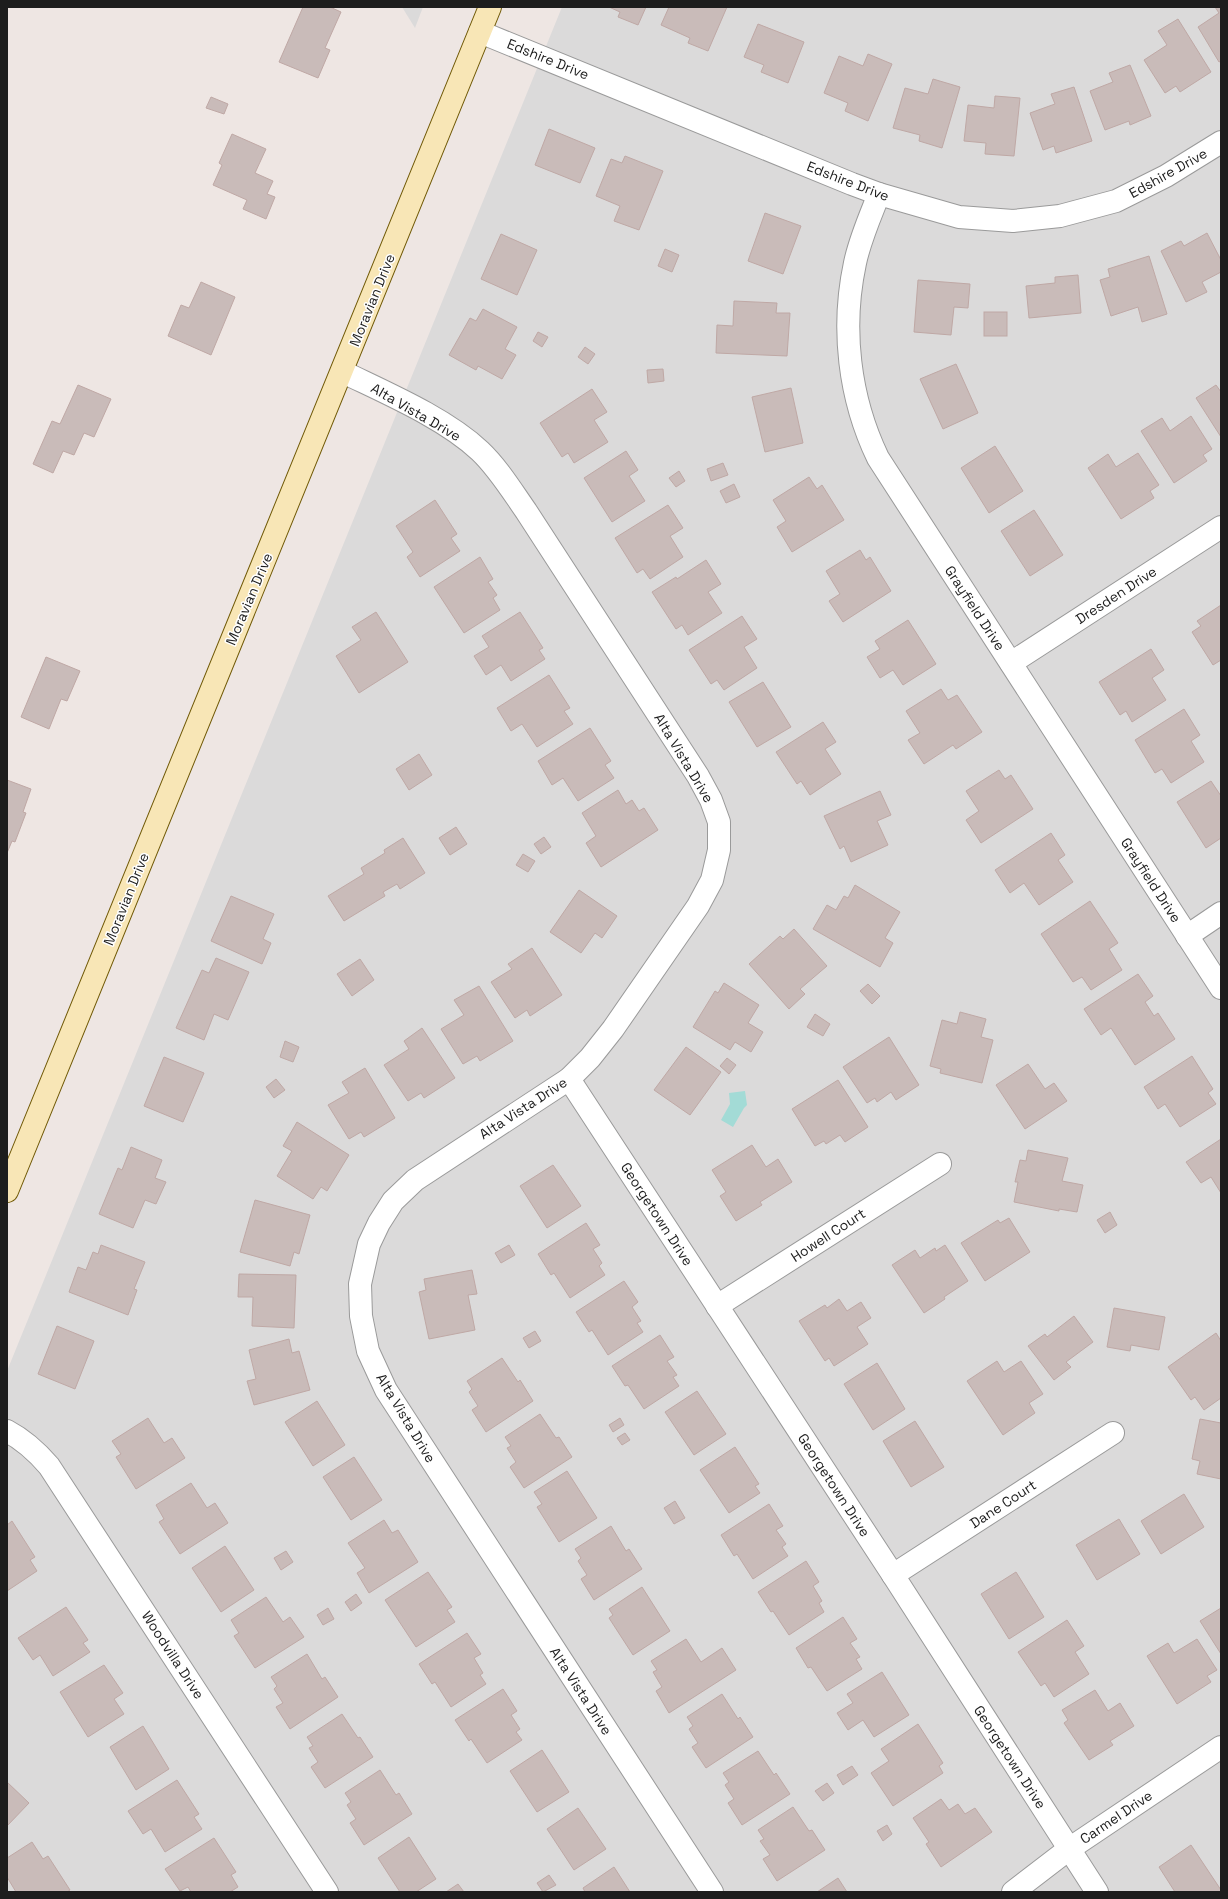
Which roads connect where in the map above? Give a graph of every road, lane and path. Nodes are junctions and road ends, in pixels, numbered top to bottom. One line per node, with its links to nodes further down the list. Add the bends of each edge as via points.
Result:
1 (490, 7): 2 (street, Moravian Drive)
2 (480, 32): 4 (street, Edshire Drive); 5 (street, Moravian Drive)
3 (1221, 142): 4 (street, Edshire Drive, via 1166,176 1116,202 1060,216 1013,221 959,217)
4 (879, 194): 7 (street, Grayfield Drive, via 863,234 850,289 851,376 858,411 878,458)
5 (343, 372): 11 (street, Alta Vista Drive, via 453,430 480,451 526,512 698,776 719,822 719,850 712,880 698,906 613,1029); 13 (street, Moravian Drive)
6 (1221, 527): 7 (street, Dresden Drive)
7 (1011, 664): 9 (street, Grayfield Drive)
8 (1221, 913): 9 (street)
9 (1187, 936): 10 (street, Grayfield Drive)
10 (1221, 988)
11 (569, 1079): 14 (street, Georgetown Drive); 21 (street, Alta Vista Drive, via 441,1162 415,1180 393,1200 369,1244 360,1284 368,1351 386,1390)
12 (940, 1164): 14 (street, Howell Court)
13 (7, 1191)
14 (717, 1306): 17 (street, Georgetown Drive)
15 (7, 1430): 20 (street, Woodvilla Drive, via 32,1448 50,1466)
16 (1113, 1433): 17 (street, Dane Court)
17 (893, 1575): 19 (street, Georgetown Drive)
18 (1221, 1747): 19 (street, Carmel Drive)
19 (1068, 1849): 22 (street, Carmel Drive); 23 (street, Georgetown Drive)
20 (327, 1892)
21 (712, 1892)
22 (1014, 1892)
23 (1097, 1892)

